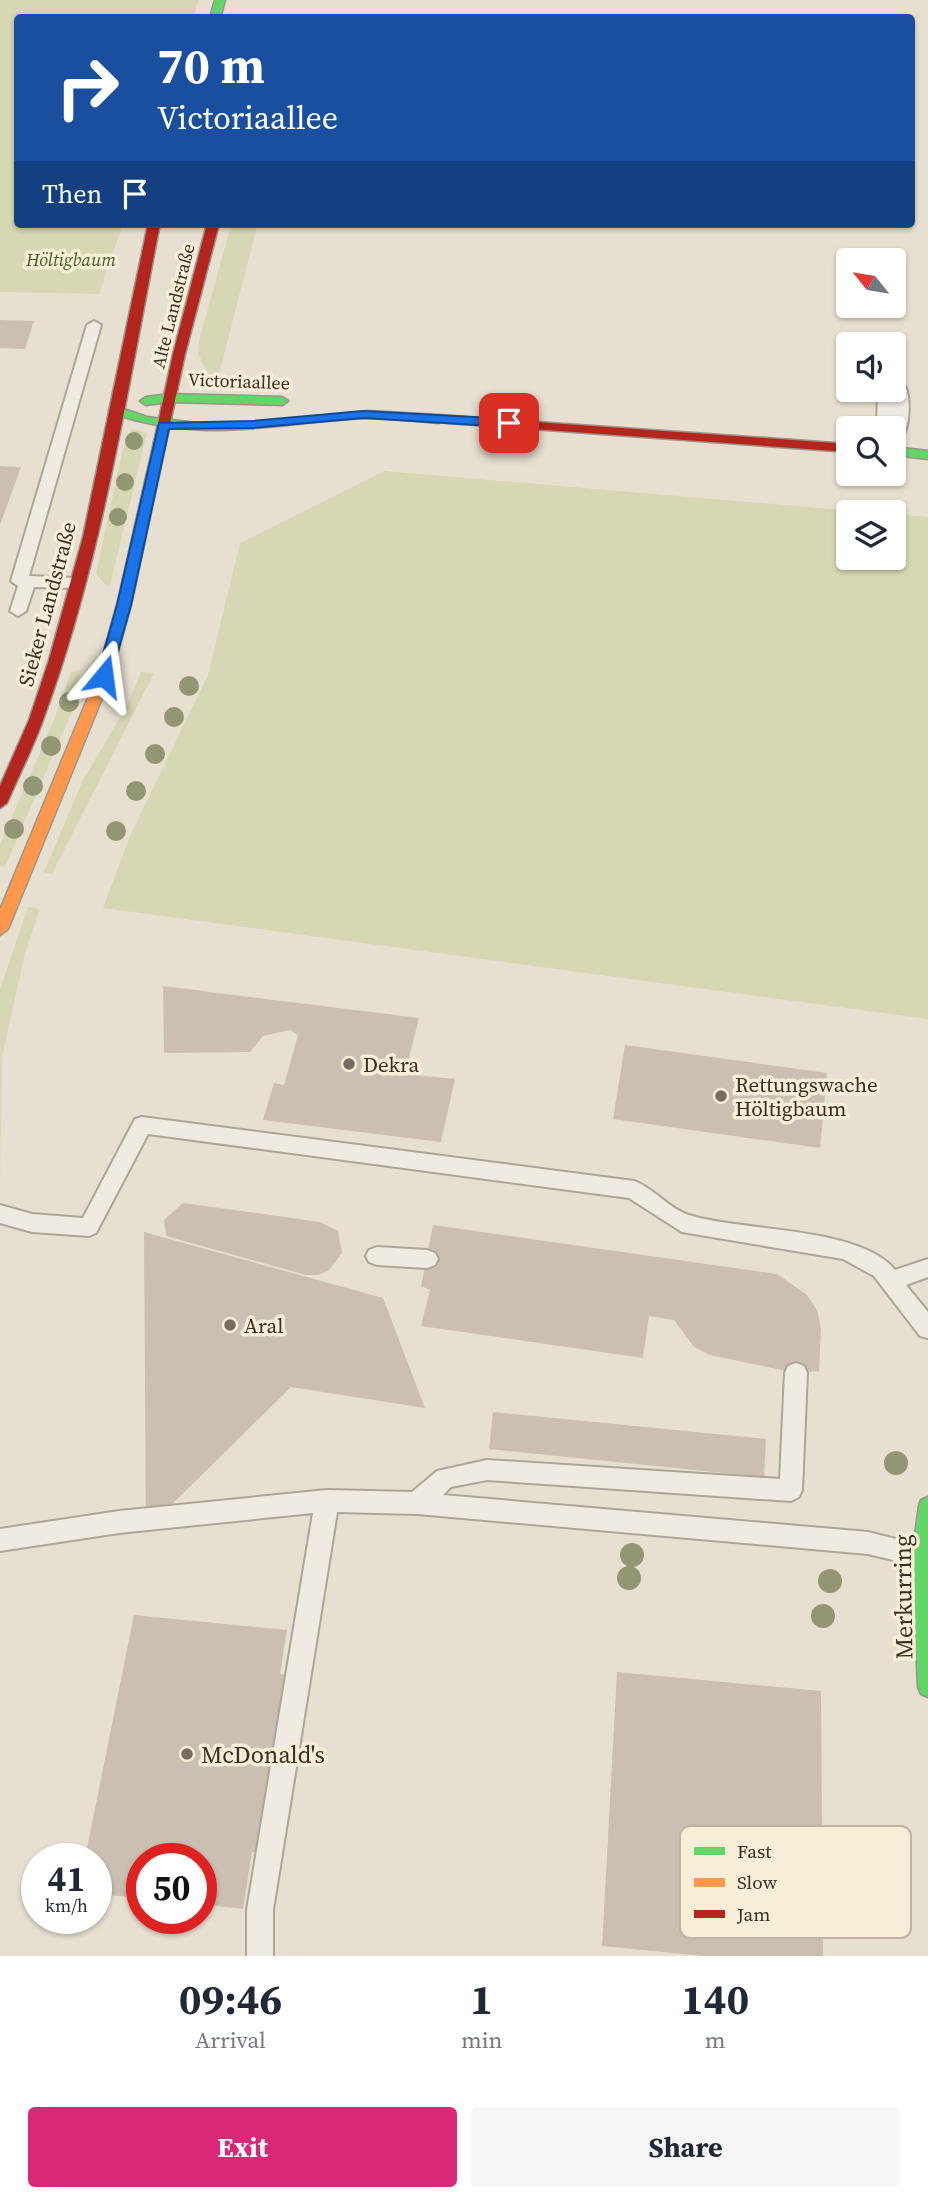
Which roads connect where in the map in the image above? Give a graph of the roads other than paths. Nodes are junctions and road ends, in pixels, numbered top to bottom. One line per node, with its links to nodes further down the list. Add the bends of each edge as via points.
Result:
1 (153, 228): 5 (main road, Alte Landstraße)
2 (212, 228): 4 (main road, Alte Landstraße)
3 (94, 326): 11 (lane, via 19,581)
4 (169, 398): 5 (main road, Victoriaallee); 6 (main road, Victoriaallee, via 303,402); 7 (main road)
5 (115, 410): 7 (main road, Victoriaallee); 12 (main road, Sieker Landstraße)
6 (363, 414): 7 (main road, Victoriaallee, via 252,425); 8 (main road, Victoriaallee)
7 (163, 426): 15 (main road, via 104,676)
8 (836, 447)
9 (906, 452): 10 (main road)
10 (928, 454)
11 (27, 581): 12 (lane); 13 (lane)
12 (82, 586): 14 (main road, Sieker Landstraße, via 41,707)
13 (18, 611)
14 (0, 803)
15 (0, 929)
16 (0, 1214): 20 (lane, via 32,1223 89,1227 142,1125 634,1190 682,1223 847,1251 882,1270)
17 (377, 1256): 18 (lane)
18 (427, 1259)
19 (928, 1268): 20 (lane)
20 (890, 1281): 21 (lane)
21 (928, 1329)
22 (796, 1373): 24 (lane, via 791,1490 487,1470 445,1478)
23 (327, 1501): 24 (lane); 26 (lane, via 119,1522); 29 (lane, via 260,1910)
24 (417, 1503): 27 (lane, via 867,1543)
25 (928, 1506): 27 (main road, Merkurring)
26 (0, 1541)
27 (922, 1556): 28 (main road, Merkurring)
28 (928, 1687)
29 (260, 1956)

